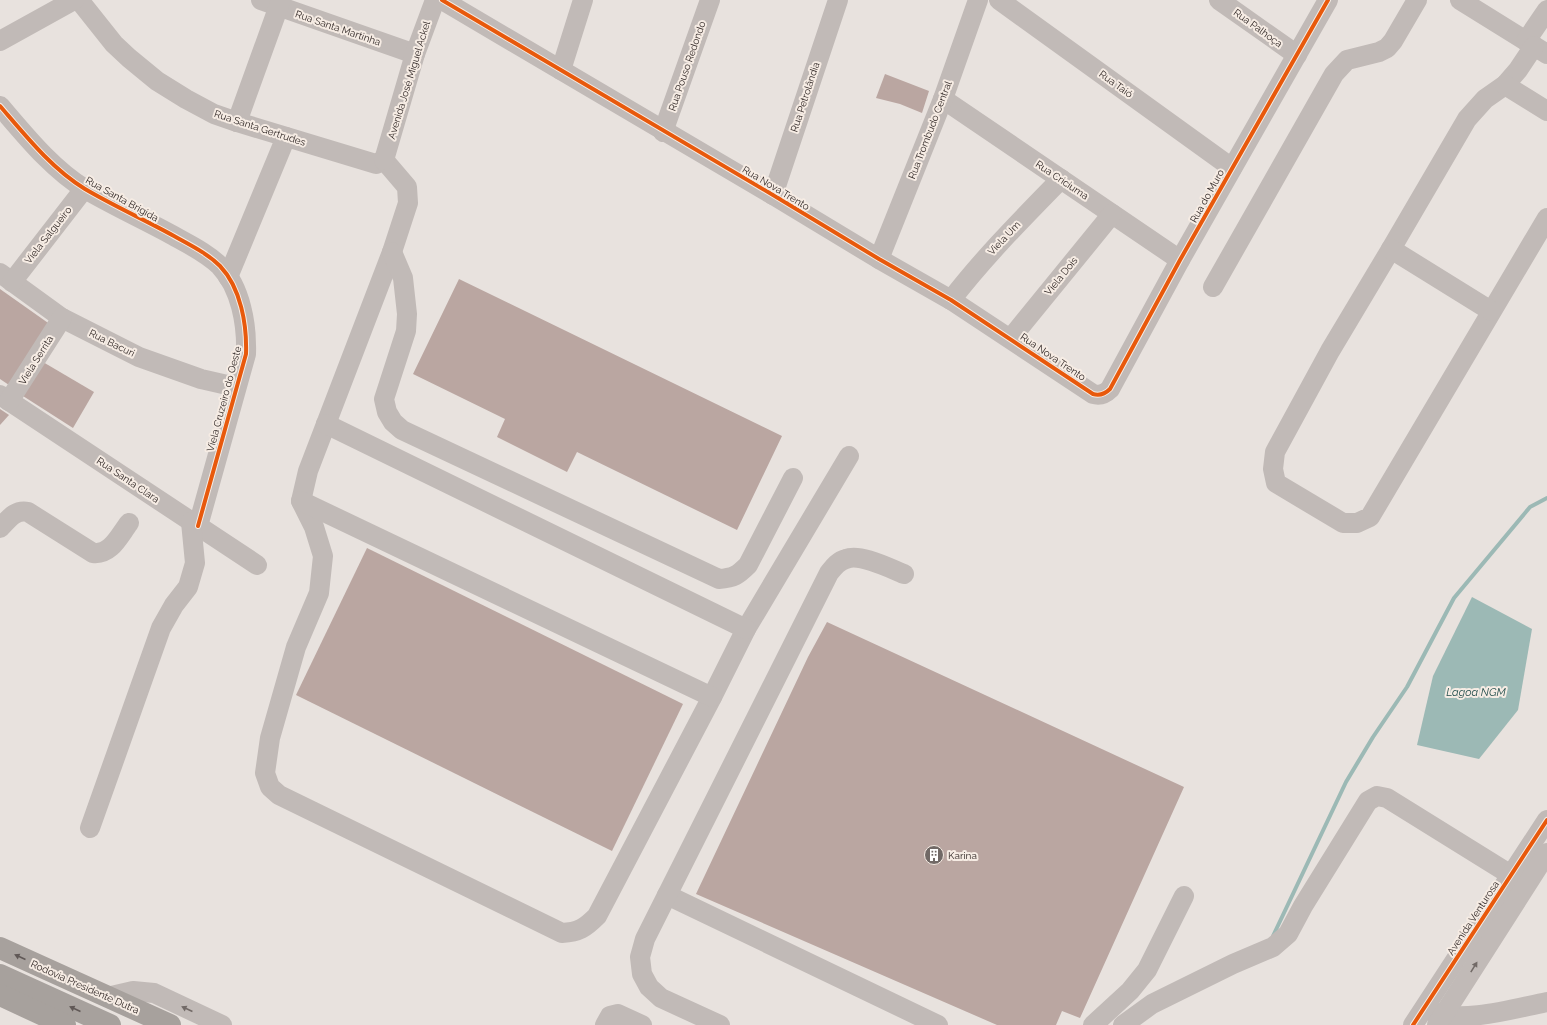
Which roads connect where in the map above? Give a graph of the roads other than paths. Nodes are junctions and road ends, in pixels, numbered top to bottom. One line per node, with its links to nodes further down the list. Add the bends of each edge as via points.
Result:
1 (74, 0): 16 (street)
2 (79, 0): 25 (street, Rua Santa Gertrudes, via 114,44 142,70 186,99 214,114)
3 (435, 0): 18 (street, Avenida José Miguel Ackel)
4 (442, 0): 20 (street, Rua Nova Trento)
5 (584, 0): 20 (street)
6 (710, 0): 26 (street, Rua Pouso Redondo)
7 (838, 0): 32 (street, Rua Petrolândia)
8 (978, 0): 22 (street, Rua Trombudo Central)
9 (999, 0): 29 (street, Rua Taió)
10 (1220, 0): 19 (street, Rua Palhoça)
11 (1328, 0): 19 (street, Rua do Muro)
12 (1417, 0): 41 (street, via 1388,48 1348,60 1334,74)
13 (1460, 0): 17 (street)
14 (274, 2): 18 (street, Rua Santa Martinha); 25 (street)
15 (1547, 10): 17 (street)
16 (0, 41)
17 (1536, 47): 21 (street)
18 (415, 54): 28 (street, Avenida José Miguel Ackel)
19 (1297, 55): 29 (street, Rua do Muro)
20 (561, 70): 26 (street, Rua Nova Trento)
21 (1504, 85): 24 (street); 35 (street, via 1485,99 1467,119)
22 (943, 99): 30 (street, Rua Criciuma); 37 (street, Rua Trombudo Central)
23 (0, 106): 31 (street, Rua Santa Brigida, via 58,168)
24 (1547, 111)
25 (237, 122): 27 (street, Rua Santa Gertrudes)
26 (664, 132): 32 (street, Rua Nova Trento)
27 (286, 137): 28 (street, Rua Santa Gertrudes, via 376,164); 40 (street)
28 (384, 160): 36 (street, via 407,187 408,194 408,203)
29 (1232, 168): 38 (street, Rua do Muro)
30 (1061, 179): 33 (street, Rua Criciuma); 42 (street, Viela Um, via 1002,239)
31 (84, 189): 39 (street, Viela Salgueiro); 40 (street, Rua Santa Brigida, via 196,248 219,266)
32 (773, 195): 37 (street, Rua Nova Trento)
33 (1112, 214): 38 (street, Rua Criciuma); 45 (street, Viela Dois)
34 (1547, 218): 43 (street)
35 (1391, 249): 43 (street); 43 (street, via 1330,351 1275,452 1273,469 1276,483 1343,523 1357,523 1370,517)
36 (392, 252): 49 (street); 51 (street, via 403,278 407,314 406,331 384,398 387,412 402,430 719,578 731,578 748,565)
37 (879, 259): 42 (street, Rua Nova Trento)
38 (1180, 260): 47 (street, Rua do Muro, via 1110,389)
39 (6, 277): 44 (street, Rua Bacuri)
40 (228, 277): 46 (street, Viela Cruzeiro do Oeste, via 237,295 247,336 246,354)
41 (1214, 287)
42 (951, 300): 45 (street, Rua Nova Trento)
43 (1491, 311)
44 (62, 318): 46 (street, Rua Bacuri, via 139,357 201,379); 48 (street, Viela Serrita)
45 (1011, 338): 47 (street, Rua Nova Trento)
46 (236, 387): 54 (street, Viela Cruzeiro do Oeste)
47 (1097, 396)
48 (5, 398): 54 (street, Rua Santa Clara)
49 (326, 424): 52 (street, via 308,471); 58 (street)
50 (849, 456): 58 (street)
51 (793, 478)
52 (301, 501): 59 (street); 59 (street, via 314,527 323,556 319,593 296,647 270,738 265,773 270,787 278,795 562,933 586,927 596,916)
53 (129, 523): 55 (street, via 109,549 99,554 93,553 28,512 15,513)
54 (195, 524): 56 (street, Rua Santa Clara); 61 (street, via 195,564 188,587 161,628)
55 (0, 528)
56 (257, 564)
57 (904, 574): 64 (street, via 858,557 846,559 828,573)
58 (746, 629): 59 (street)
59 (712, 697)
60 (1547, 820): 63 (street, Avenida Venturosa)
61 (90, 828)
62 (1547, 853): 73 (street, one-way to 62)
63 (1511, 875): 68 (street, Avenida Venturosa); 83 (street, via 1394,802 1377,796 1368,801 1288,934 1273,947 1152,1004)
64 (667, 895): 80 (street, via 645,939 640,957 642,974 649,987 661,998); 81 (street)
65 (1184, 896): 82 (street, via 1147,970 1130,991)
66 (0, 948): 70 (highway, Rodovia Presidente Dutra, one-way to 66)
67 (0, 975): 75 (highway, one-way to 67)
68 (1436, 989): 72 (street, Avenida Venturosa); 73 (street)
69 (0, 995): 74 (highway)
70 (107, 996): 76 (highway, Rodovia Presidente Dutra); 77 (street, one-way to 70, via 154,993 133,991)
71 (1547, 1002): 73 (street, via 1491,1013)
72 (1424, 1008): 73 (street); 84 (street, Avenida Venturosa)
73 (1444, 1014)
74 (65, 1025)
75 (110, 1025)
76 (170, 1025)
77 (222, 1025)
78 (605, 1025): 79 (street, via 610,1016 618,1014)
79 (642, 1025)
80 (720, 1025)
81 (938, 1025)
82 (1093, 1025)
83 (1123, 1025)
84 (1413, 1025)

